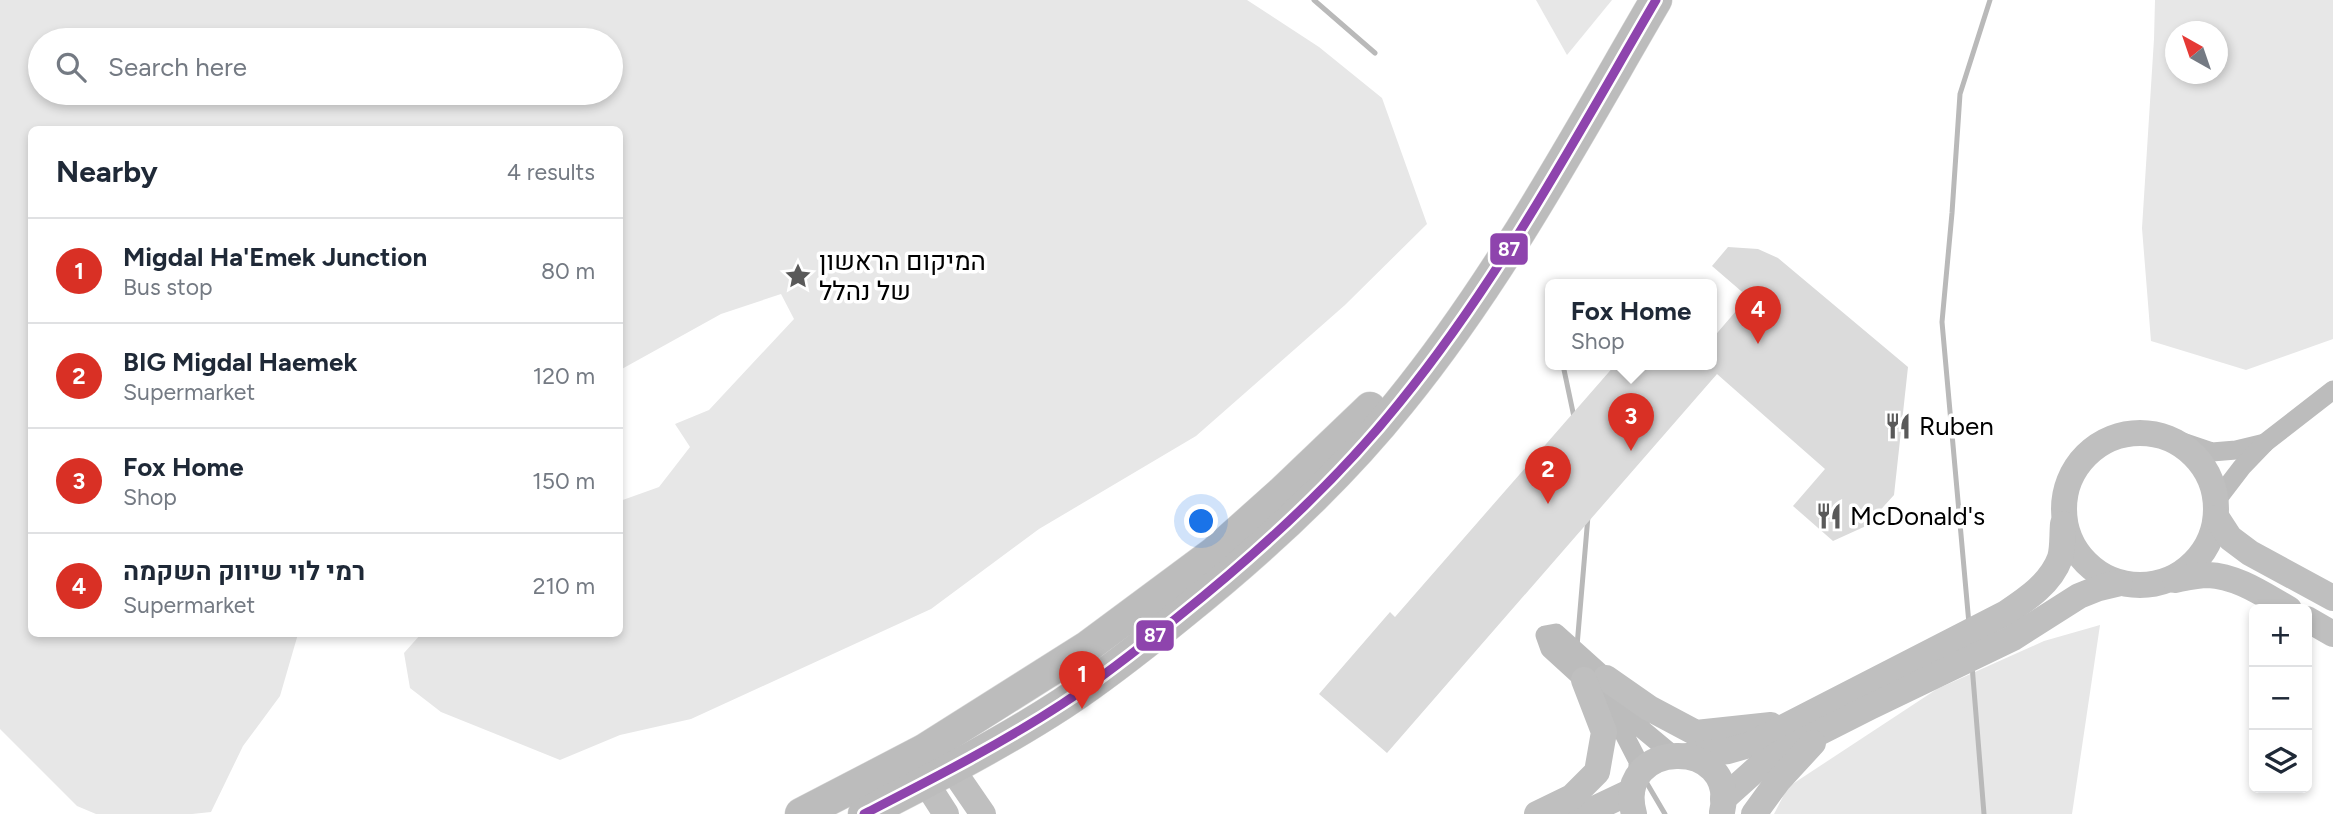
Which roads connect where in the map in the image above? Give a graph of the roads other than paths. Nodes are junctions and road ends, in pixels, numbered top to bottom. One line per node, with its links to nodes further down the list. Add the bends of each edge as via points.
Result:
1 (1656, 0): 2 (highway)
2 (1517, 237): 17 (highway, via 1427,347 1355,424 1215,552 1087,647); 19 (highway, via 1400,403 1275,534 1133,653 1062,704)
3 (2333, 390): 5 (street)
4 (2162, 435): 5 (street, via 2211,452); 6 (main road, via 2138,432 2115,437 2094,449 2070,480); 7 (main road, via 2199,460 2210,477)
5 (2266, 442): 7 (street, via 2242,467)
6 (2064, 509): 9 (main road, via 2075,550 2101,575); 15 (main road, via 2060,557 2036,592 2006,613)
7 (2216, 510): 8 (main road, via 2211,539 2199,558 2183,573); 10 (main road, via 2231,538 2250,553)
8 (2163, 582): 9 (main road); 11 (main road, via 2205,575 2224,577)
9 (2120, 583): 16 (main road, via 2079,596 2013,638)
10 (2333, 598)
11 (2280, 604)
12 (2312, 622): 13 (main road)
13 (2333, 634)
14 (1595, 679): 15 (main road, via 1696,733); 18 (street, via 1643,730); 20 (street, via 1638,761); 26 (main road, via 1604,732 1597,772 1572,797)
15 (1800, 719): 18 (main road, via 1749,745)
16 (1825, 730): 21 (main road, via 1762,764); 28 (main road)
17 (924, 750): 19 (main road); 22 (highway)
18 (1681, 755): 20 (main road, via 1653,762); 21 (main road, via 1702,761 1713,771 1720,784)
19 (939, 776): 23 (highway); 24 (main road); 25 (main road)
20 (1635, 794): 27 (main road, via 1594,809)
21 (1722, 806)
22 (802, 814)
23 (864, 814)
24 (946, 814)
25 (983, 814)
26 (1537, 814)
27 (1545, 814)
28 (1754, 814)

